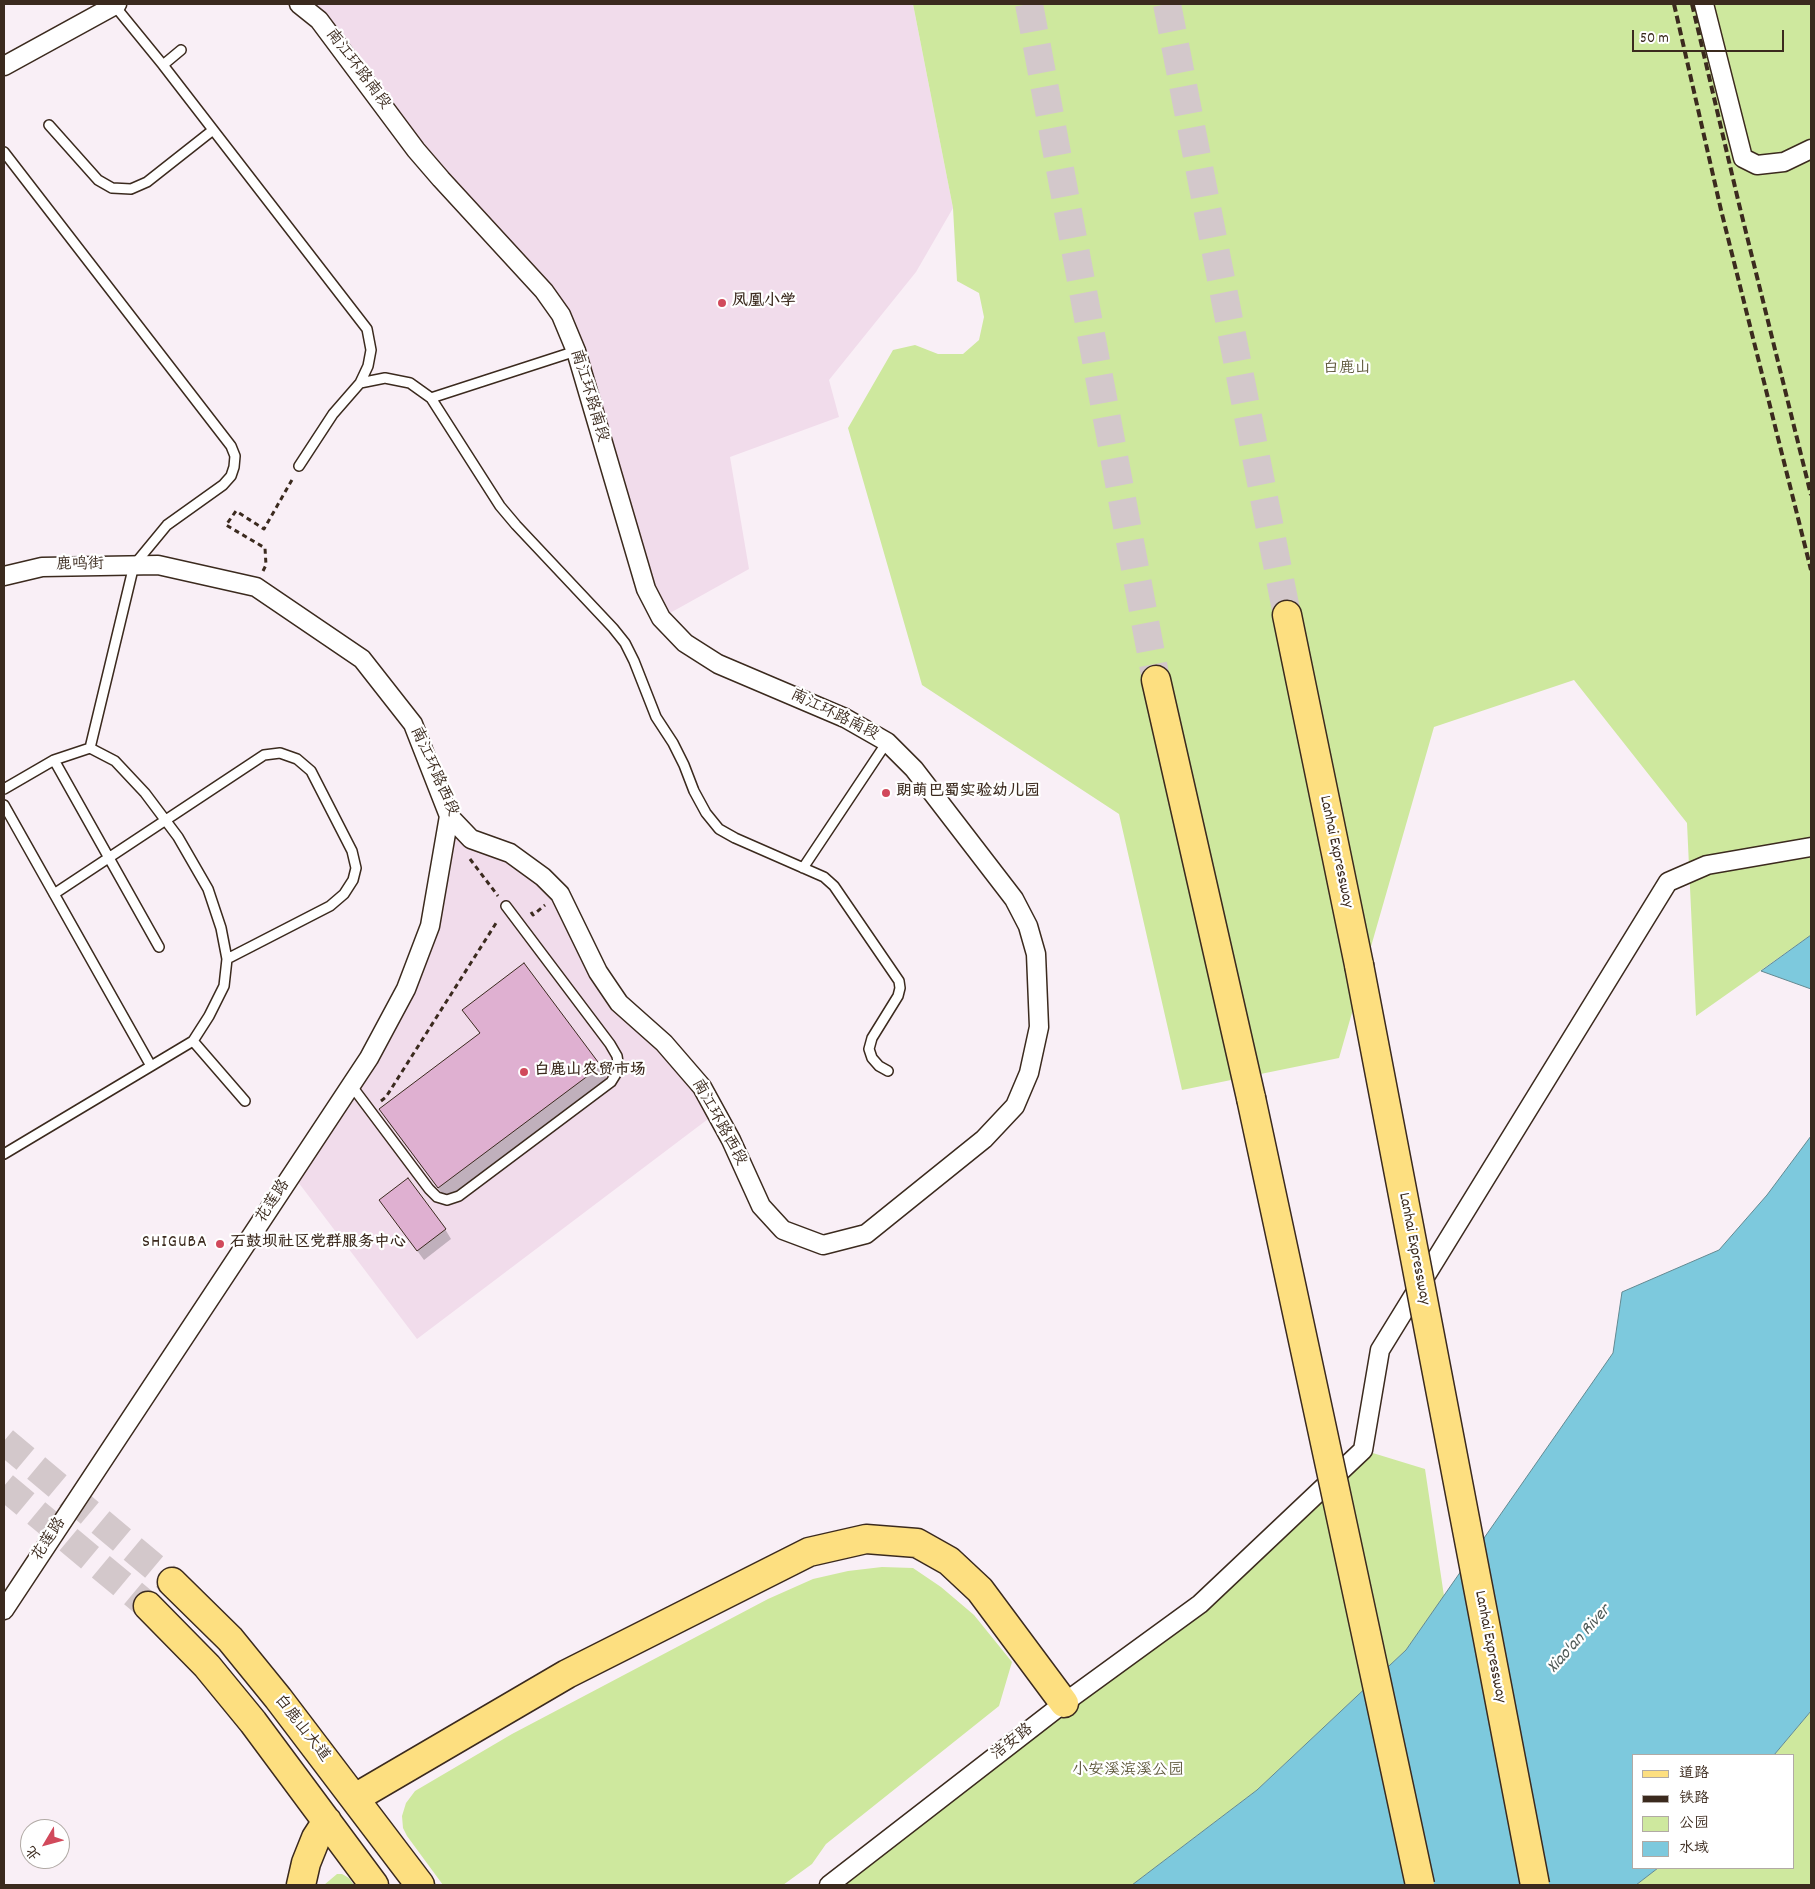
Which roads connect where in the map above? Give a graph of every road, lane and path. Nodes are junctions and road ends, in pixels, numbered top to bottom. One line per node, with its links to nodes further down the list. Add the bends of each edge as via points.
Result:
1 (299, 4): 11 (street, 南江环路南段, via 319,20 440,179 544,291 561,315)
2 (1704, 4): 9 (street, via 1743,158 1757,165 1784,162)
3 (115, 5): 5 (lane); 6 (street)
4 (181, 50): 5 (lane)
5 (163, 65): 8 (lane)
6 (4, 66)
7 (49, 125): 8 (lane, via 98,180 112,188 130,189 147,182)
8 (213, 130): 12 (lane, via 368,329 371,350)
9 (1811, 149)
10 (4, 152): 15 (lane, via 231,446 235,456 231,476 223,485 167,525)
11 (576, 351): 13 (lane); 21 (street, 南江环路南段, via 646,589 661,618 685,643 718,664 846,718)
12 (360, 383): 13 (lane, via 385,378 410,383); 14 (lane, via 333,414)
13 (431, 398): 31 (lane, via 500,506 625,643 656,718 673,742 706,813 719,829 735,838)
14 (299, 466): 18 (path, via 264,529 236,511 226,525 264,548 266,565)
15 (134, 565): 16 (street, 鹿鸣街); 17 (street, 鹿鸣街, via 42,567); 22 (lane)
16 (158, 565): 18 (street, 南江环路西段)
17 (4, 576)
18 (256, 587): 26 (street, 南江环路西段, via 362,659 413,724)
19 (1287, 615): 55 (main road, Lanhai Expressway, bridge, via 1358,965)
20 (1156, 680): 54 (main road, bridge, via 1251,1098)
21 (887, 742): 31 (lane); 33 (street, 南江环路西段, via 914,769 1008,892 1028,926 1036,954 1039,1027 1030,1073 1015,1106 984,1139 866,1234 823,1245 783,1230 761,1206 731,1140 702,1088 664,1043 619,1002 598,972)
22 (90, 748): 23 (lane); 27 (lane, via 115,761)
23 (54, 760): 24 (lane); 30 (lane)
24 (4, 789)
25 (4, 806): 32 (lane)
26 (449, 816): 33 (street, 南江环路西段, via 471,839 510,853); 40 (street, 花莲路, via 430,926 406,989 369,1058)
27 (166, 820): 30 (lane); 36 (lane, via 208,889); 36 (lane, via 264,755 280,753 297,759 311,771 352,851 356,868 344,894 330,906)
28 (1811, 847): 47 (street, 涪安路, via 1707,865 1668,882 1380,1350 1363,1450 1200,1604)
29 (467, 855): 34 (path)
30 (109, 858): 32 (lane); 35 (lane)
31 (804, 868): 39 (lane, via 824,877 834,886 899,981 898,996 869,1048 872,1058)
32 (54, 894): 38 (lane)
33 (560, 894): 34 (path, via 533,915 519,896)
34 (506, 906): 42 (path, via 386,1097 374,1107 383,1119); 42 (lane, via 610,1044 617,1056 619,1069 611,1082 459,1196 447,1200 429,1189)
35 (159, 947)
36 (227, 960): 37 (lane, via 224,986)
37 (193, 1041): 38 (lane); 41 (lane)
38 (151, 1066): 43 (lane)
39 (888, 1071)
40 (350, 1085): 42 (lane); 46 (street, 花莲路)
41 (244, 1101)
42 (380, 1125)
43 (4, 1154)
44 (172, 1582): 48 (main road, 白鹿山大道, via 230,1639)
45 (148, 1606): 49 (main road, 白鹿山大道, via 207,1666)
46 (4, 1610)
47 (1064, 1703): 48 (main road, via 980,1590 949,1561 917,1543 866,1539 809,1552 593,1661); 53 (street, 涪安路)
48 (355, 1798): 52 (main road, 白鹿山大道)
49 (327, 1821): 50 (main road, via 316,1838); 51 (main road, 白鹿山大道)
50 (301, 1885)
51 (374, 1885)
52 (420, 1885)
53 (829, 1885)
54 (1420, 1885)
55 (1535, 1885)

